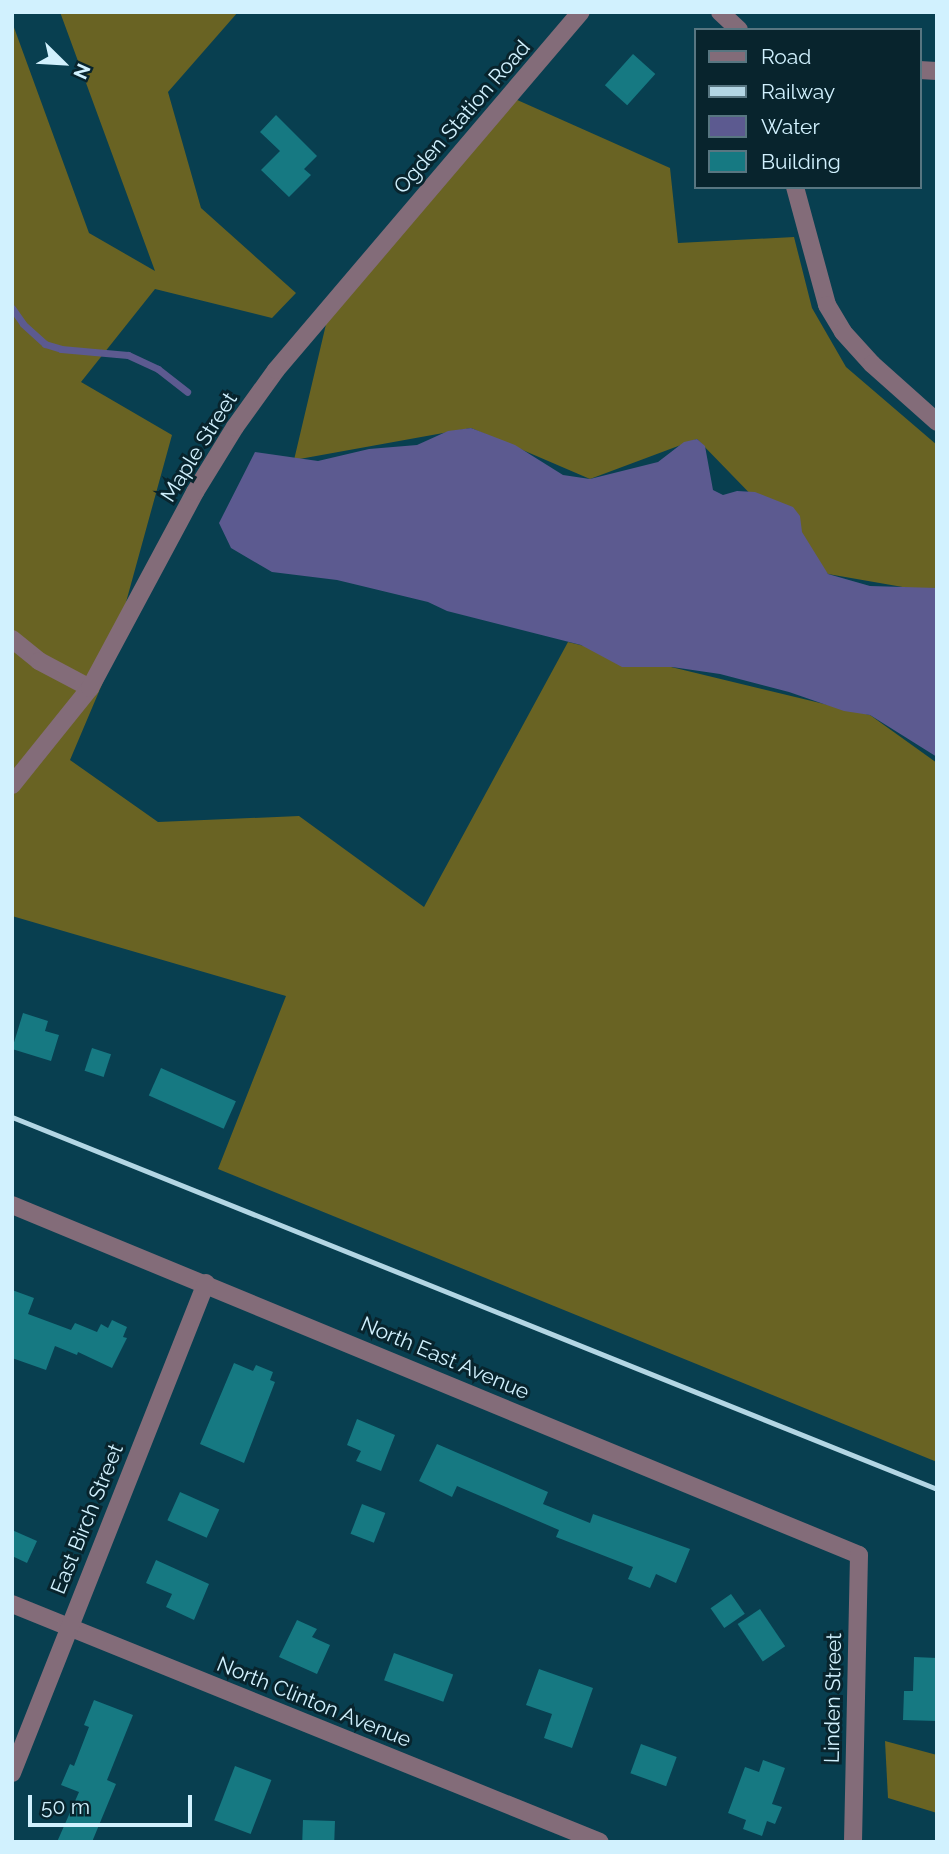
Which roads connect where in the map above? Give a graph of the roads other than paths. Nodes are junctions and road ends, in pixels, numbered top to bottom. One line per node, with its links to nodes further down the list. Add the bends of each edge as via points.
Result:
1 (581, 12): 5 (street, Ogden Station Road)
2 (720, 12): 3 (street)
3 (737, 28)
4 (796, 189): 6 (street, via 827,305 843,332)
5 (377, 251): 8 (street, Maple Street, via 234,427)
6 (937, 422)
7 (12, 639): 8 (street, via 39,661)
8 (90, 688): 9 (street, Maple Street)
9 (12, 785)
10 (12, 1205): 11 (street, North East Avenue)
11 (206, 1283): 12 (street, North East Avenue); 14 (street, East Birch Street)
12 (859, 1555): 17 (street, Linden Street)
13 (12, 1604): 14 (street, North Clinton Avenue)
14 (68, 1627): 15 (street, East Birch Street); 16 (street, North Clinton Avenue)
15 (12, 1773)
16 (600, 1842)
17 (853, 1842)

